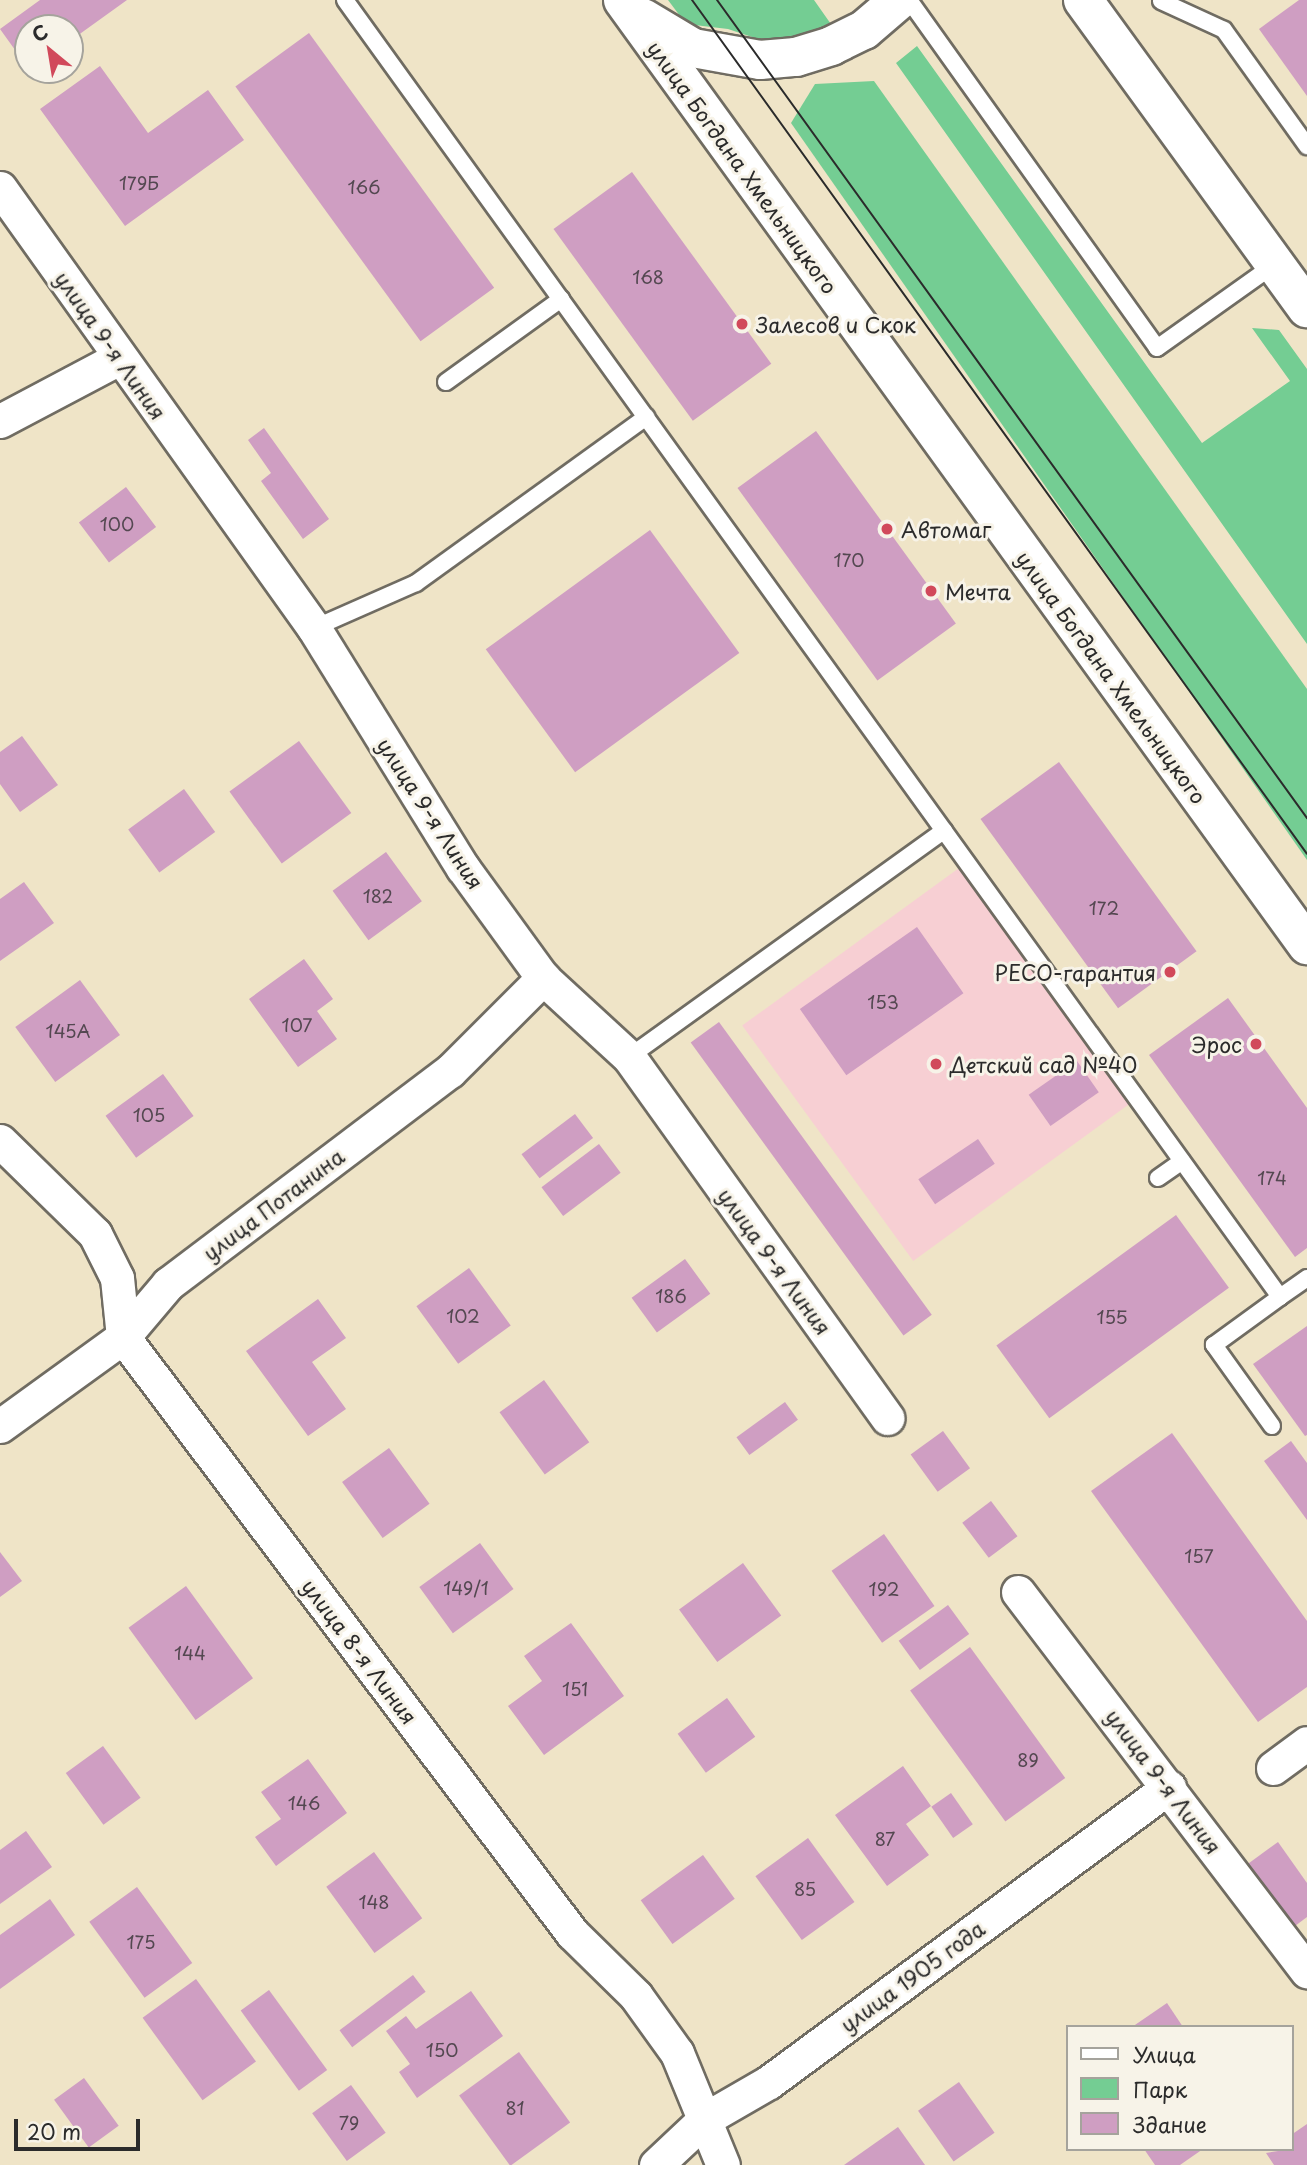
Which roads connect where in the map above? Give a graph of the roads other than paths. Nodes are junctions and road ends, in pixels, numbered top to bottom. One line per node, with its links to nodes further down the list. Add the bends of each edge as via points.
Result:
1 (345, 0): 10 (lane)
2 (899, 0): 6 (main road, via 864,30 831,46 796,57 760,60 693,48 657,29)
3 (909, 0): 9 (lane, via 1157,348)
4 (1083, 0): 9 (main road)
5 (1161, 1): 7 (lane, via 1224,30)
6 (624, 2): 18 (main road, улица Богдана Хмельницкого)
7 (1307, 145)
8 (0, 188): 12 (street, улица 9-я Линия)
9 (1275, 264): 11 (main road)
10 (561, 299): 13 (lane); 14 (lane)
11 (1307, 308)
12 (119, 358): 15 (street); 16 (street, улица 9-я Линия)
13 (446, 382)
14 (646, 417): 16 (lane, via 416,583); 17 (lane)
15 (0, 421)
16 (314, 628): 19 (street, улица 9-я Линия, via 463,868)
17 (944, 831): 20 (lane); 22 (lane)
18 (1307, 945)
19 (543, 978): 20 (street, улица 9-я Линия); 26 (street, улица Потанина, via 450,1071 168,1283)
20 (629, 1057): 27 (street, улица 9-я Линия)
21 (0, 1141): 26 (street, via 95,1234 117,1278)
22 (1182, 1161): 23 (lane); 25 (lane)
23 (1158, 1178)
24 (1307, 1278): 25 (lane)
25 (1280, 1297): 29 (lane, via 1214,1345)
26 (123, 1337): 28 (street, улица Потанина); 35 (street, улица 8-я Линия, via 572,1933 636,1996 677,2053)
27 (887, 1418)
28 (0, 1426)
29 (1272, 1426)
30 (1018, 1592): 33 (street, улица 9-я Линия)
31 (1307, 1743): 32 (street)
32 (1273, 1768)
33 (1169, 1787): 34 (street, улица 9-я Линия); 35 (street, улица 1905 года, via 769,2082)
34 (1307, 1972)
35 (705, 2119): 36 (street, улица 1905 года); 37 (street, улица 8-я Линия)
36 (656, 2165)
37 (723, 2165)

